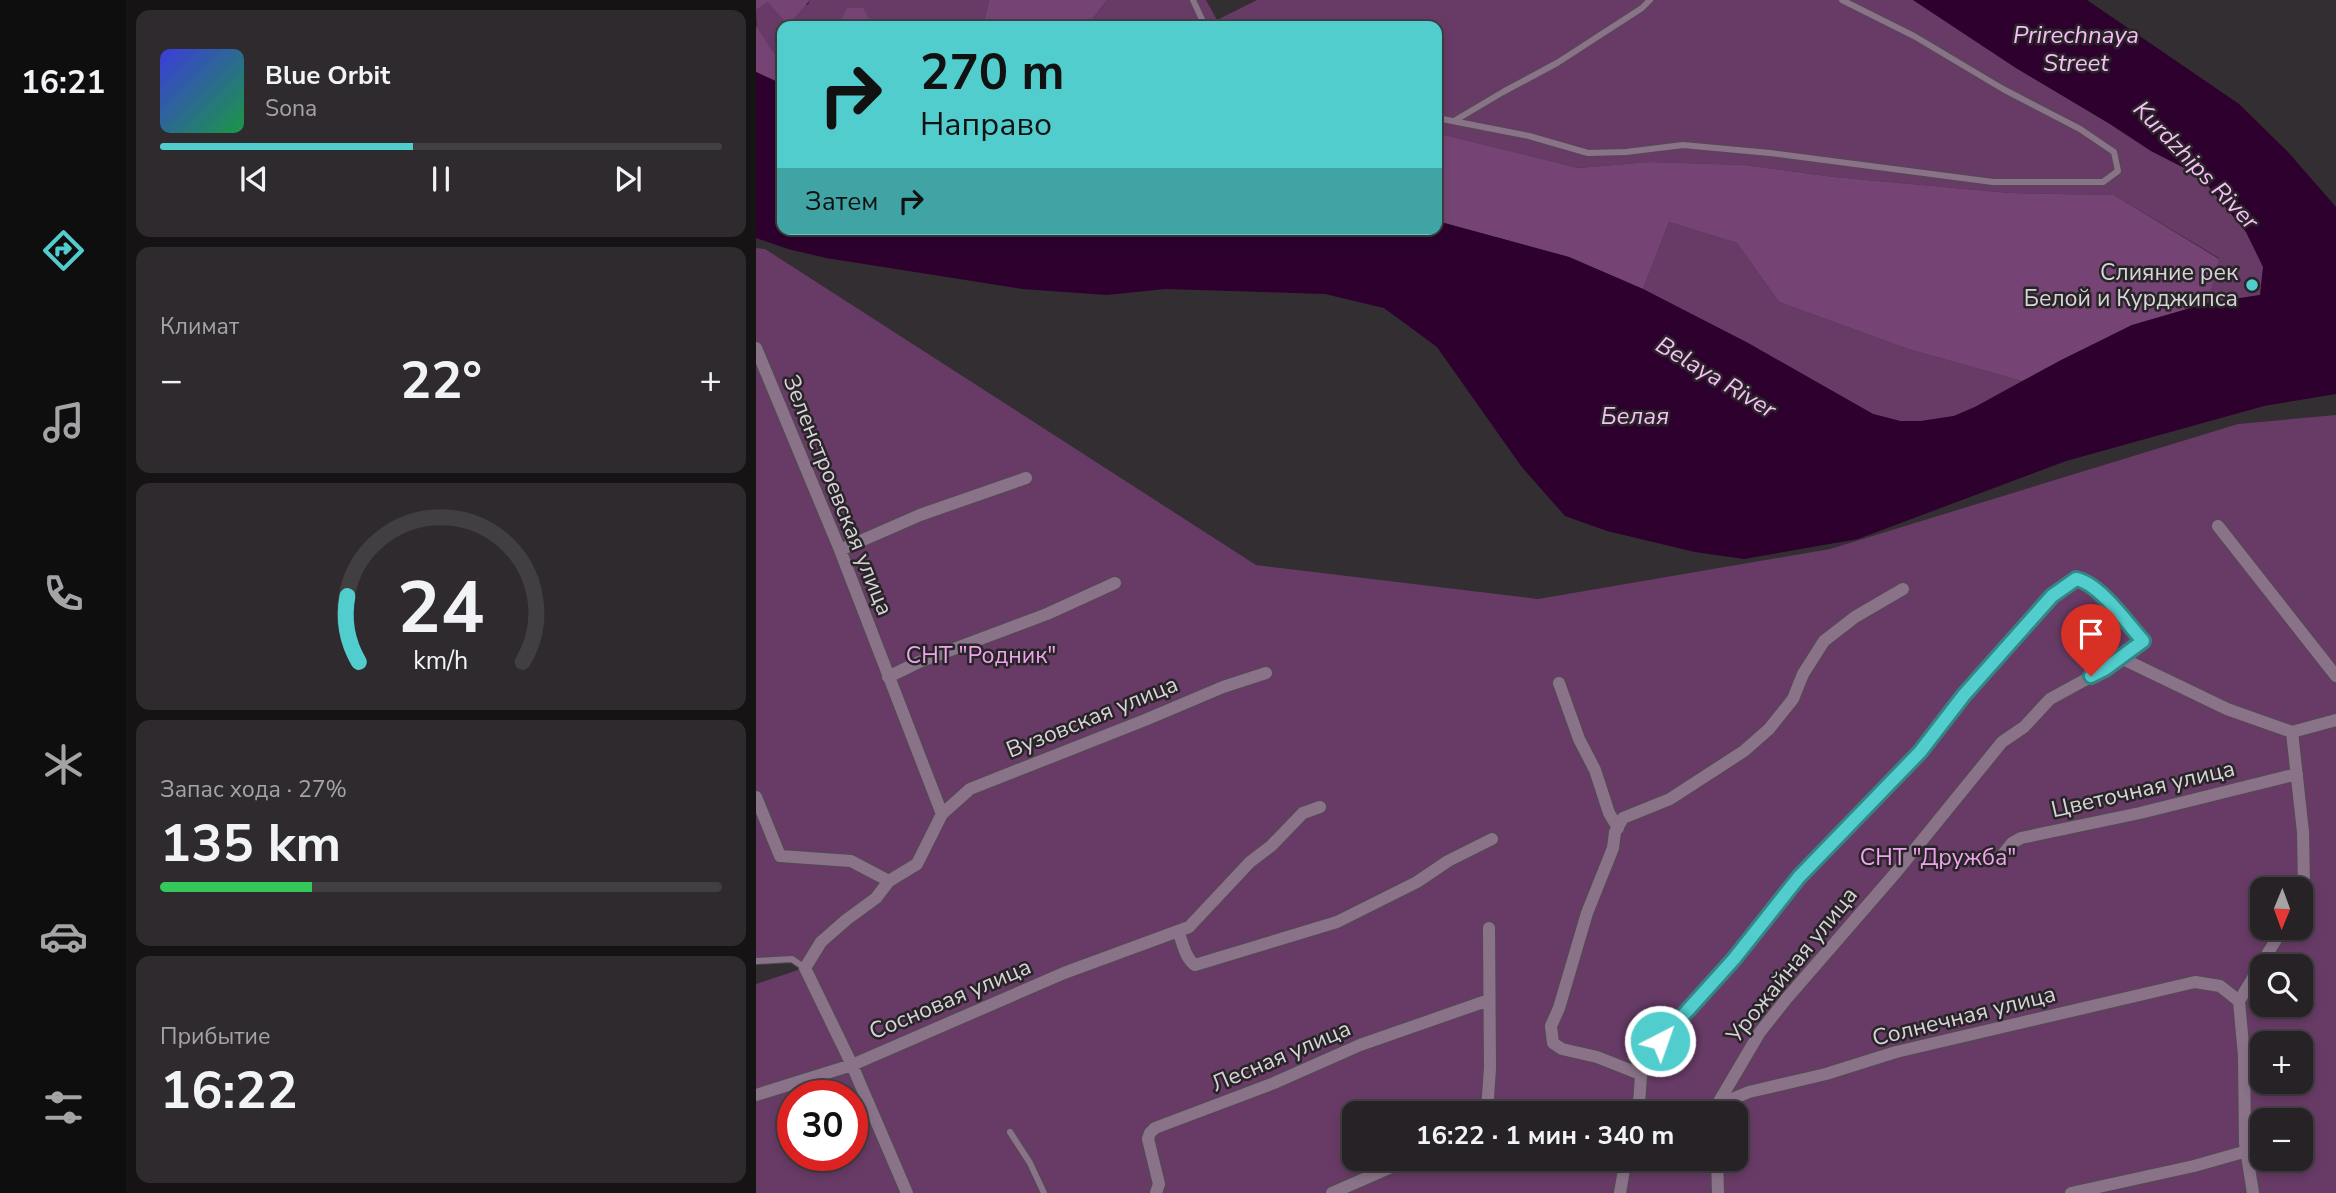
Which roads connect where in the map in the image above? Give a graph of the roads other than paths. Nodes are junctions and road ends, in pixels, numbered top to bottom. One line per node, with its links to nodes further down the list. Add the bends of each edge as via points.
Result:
1 (1192, 0): 4 (lane)
2 (1650, 0): 6 (lane, via 1557,63)
3 (1842, 0): 6 (lane, via 2080,129 2114,152 2118,171 2103,182 1993,182 1683,145 1588,153 1529,135)
4 (1202, 21)
5 (1442, 119): 6 (lane)
6 (1454, 121)
7 (756, 348): 10 (street, Зеленстроевская улица)
8 (1026, 478): 10 (street, via 920,514)
9 (2218, 526): 15 (street)
10 (840, 550): 16 (street, Зеленстроевская улица)
11 (1115, 583): 16 (street)
12 (1903, 589): 24 (street, via 1824,641 1793,699 1745,751 1670,799 1623,818)
13 (2121, 658): 19 (street, via 2227,709); 37 (street, Урожайная улица, via 2143,641 2103,597 2076,579 2052,596 1920,752 1799,877 1734,959 1645,1058); 41 (street, Урожайная улица, via 2050,699 1995,750 1760,1032)
14 (1266, 673): 23 (street, Вузовская улица, via 970,789)
15 (2336, 676)
16 (888, 677): 23 (street, Зеленстроевская улица)
17 (1559, 683): 24 (street)
18 (2336, 720): 19 (street)
19 (2292, 732): 20 (street)
20 (2297, 774): 26 (street, Цветочная улица, via 2021,838); 27 (street)
21 (756, 797): 28 (street, via 780,856 851,861)
22 (1320, 807): 30 (street, Сосновая улица, via 1303,813 1189,928)
23 (942, 814): 28 (street, via 917,864)
24 (1618, 828): 37 (street, via 1551,1026 1553,1043 1562,1049)
25 (1492, 839): 30 (street, via 1337,922 1230,955 1195,965)
26 (2004, 853)
27 (2304, 877)
28 (889, 881): 33 (street, via 876,898 821,942)
29 (1489, 928): 34 (street)
30 (1178, 931): 36 (street, Сосновая улица, via 1065,972)
31 (2276, 940): 35 (street)
32 (756, 961): 33 (lane, via 792,959)
33 (805, 968): 36 (street)
34 (1489, 1000): 39 (street); 50 (street, Лесная улица, via 1360,1045 1155,1128 1148,1139 1159,1184)
35 (2239, 1001): 42 (street, Солнечная улица, via 2220,986 2195,982 1896,1052 1749,1092); 44 (street)
36 (852, 1065): 38 (street, Сосновая улица); 48 (street)
37 (1640, 1074): 40 (street)
38 (756, 1095)
39 (1488, 1101)
40 (1640, 1101)
41 (1721, 1101)
42 (1732, 1101)
43 (1010, 1132): 49 (lane)
44 (2247, 1151): 54 (street); 55 (street)
45 (1382, 1171): 51 (street)
46 (1624, 1171): 52 (street)
47 (1717, 1171): 53 (street)
48 (907, 1193)
49 (1044, 1193)
50 (1156, 1193)
51 (1332, 1193)
52 (1620, 1193)
53 (1718, 1193)
54 (2071, 1193)
55 (2253, 1193)

